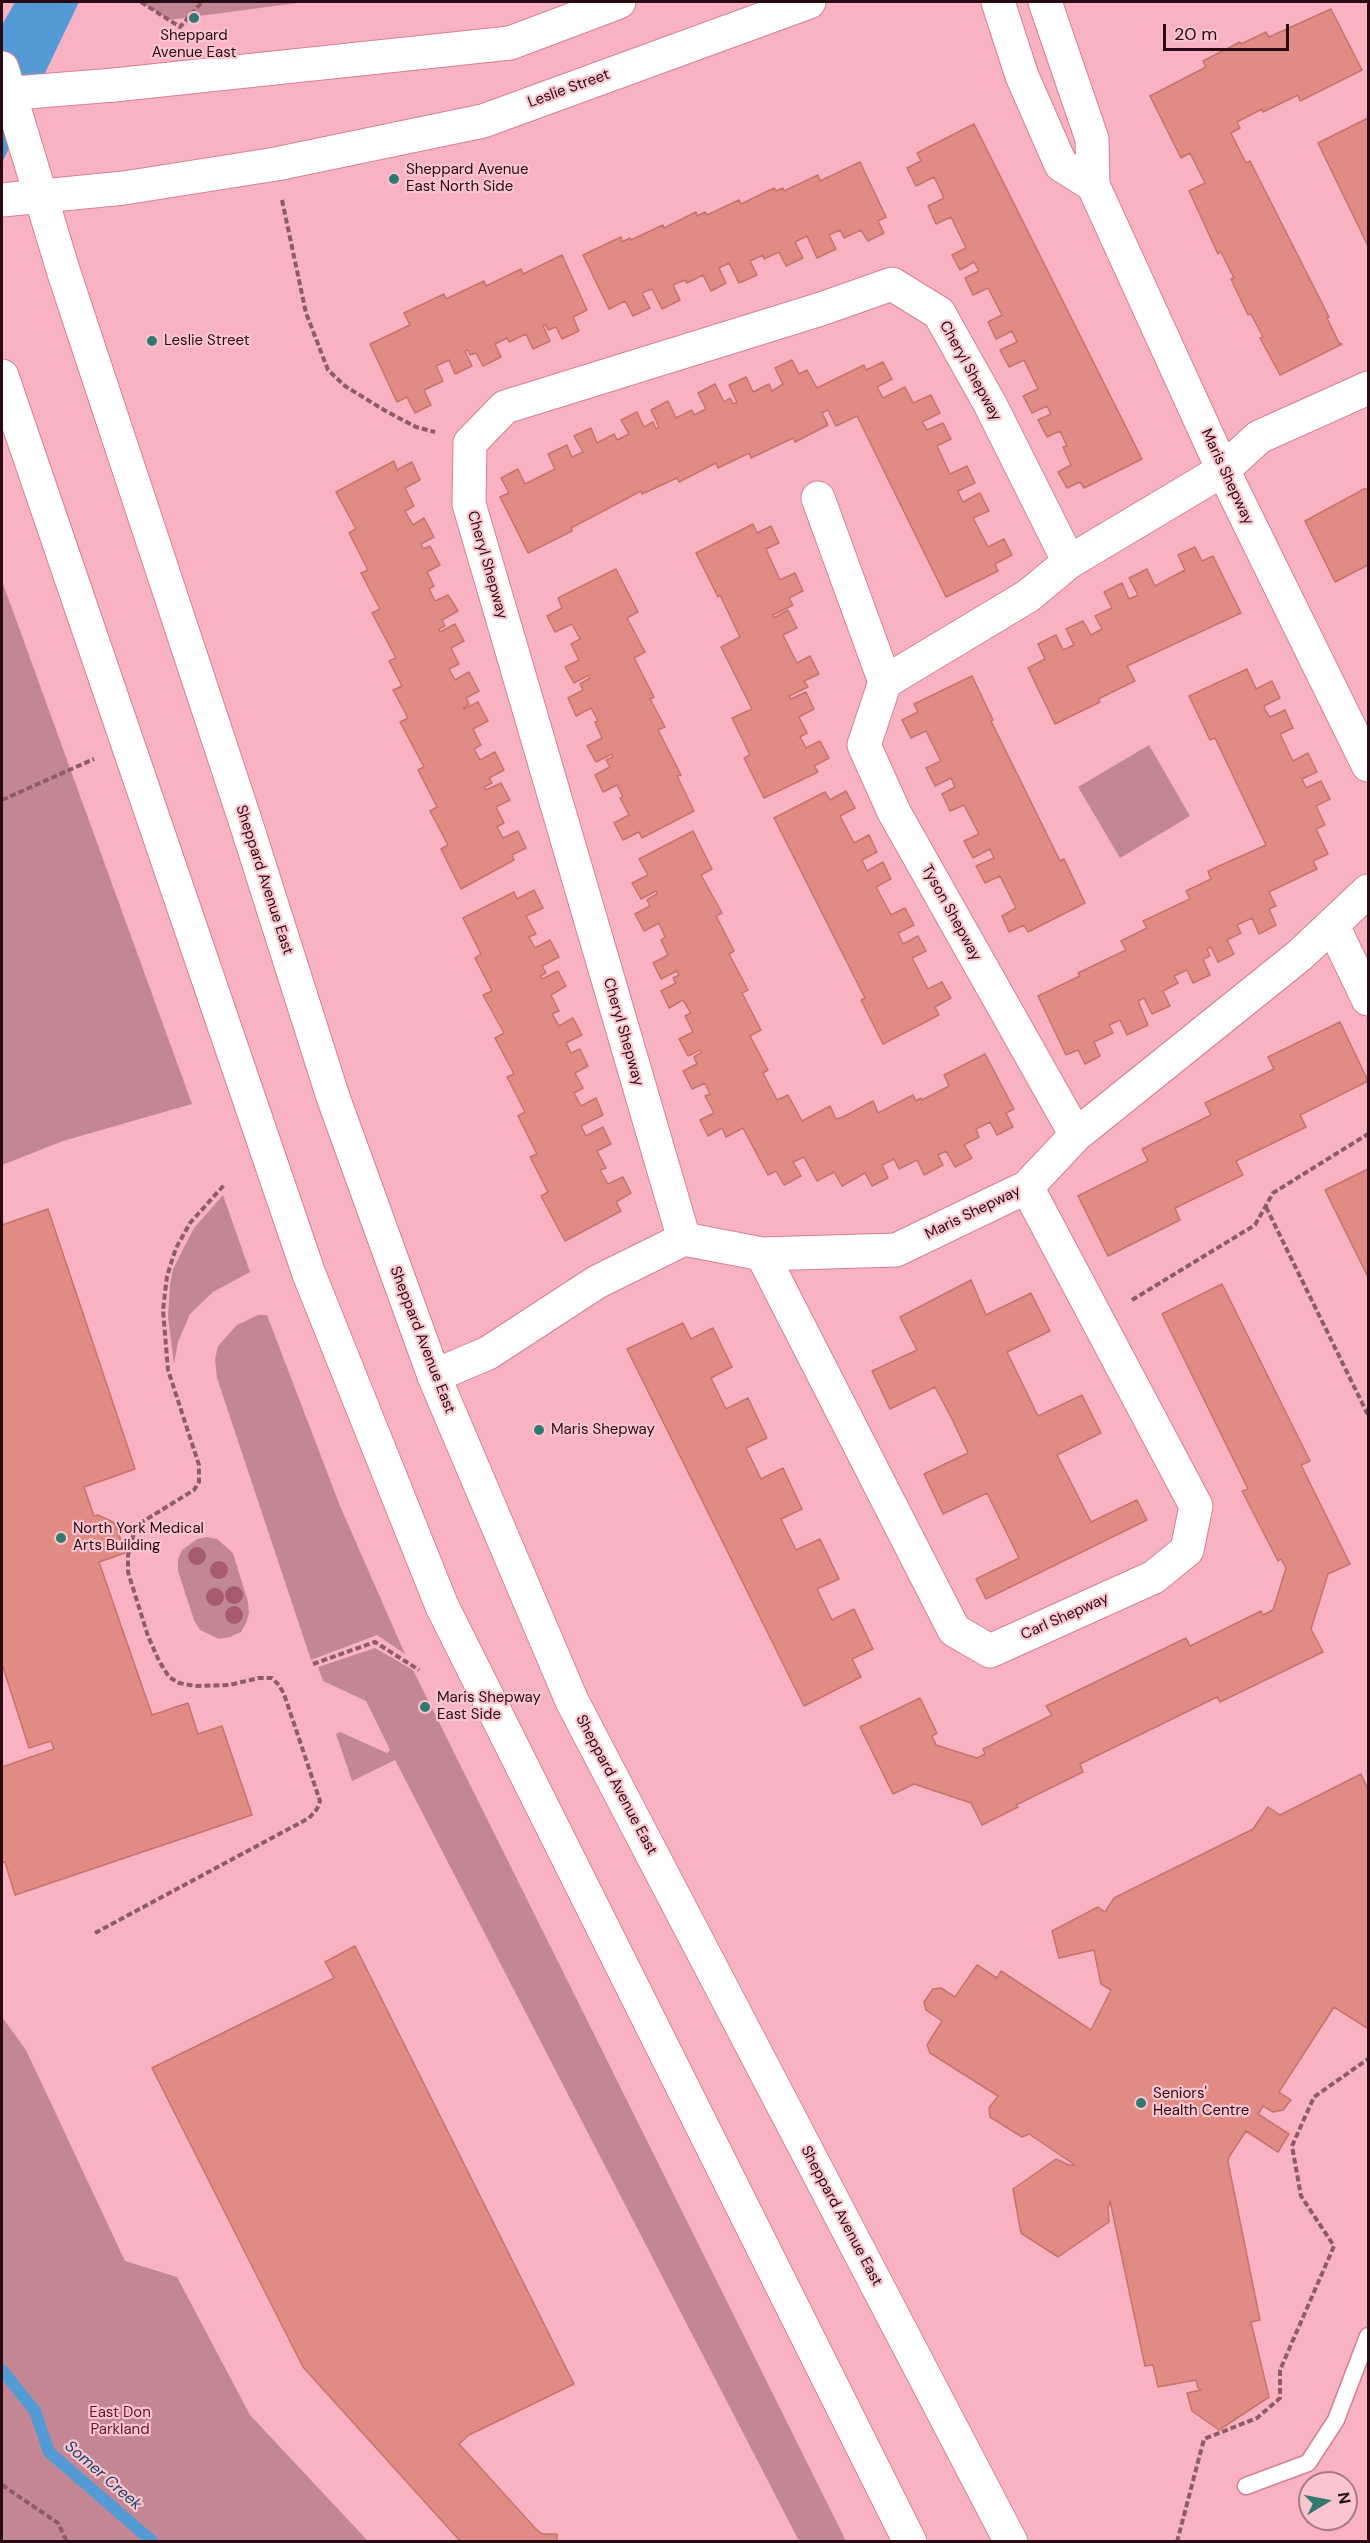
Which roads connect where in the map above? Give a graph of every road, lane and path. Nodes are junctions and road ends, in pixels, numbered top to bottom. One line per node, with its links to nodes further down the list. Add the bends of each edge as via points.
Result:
1 (141, 2): 2 (path, via 180,27)
2 (202, 2)
3 (619, 2): 7 (main road, via 510,43 114,85)
4 (809, 2): 8 (main road, Leslie Street, via 483,121)
5 (998, 2): 9 (main road, via 1022,76 1061,165)
6 (1045, 2): 9 (main road, Maris Shepway, via 1092,139)
7 (5, 85): 10 (main road, Sheppard Avenue East)
8 (276, 164): 10 (main road, Leslie Street, via 124,188); 14 (path, via 306,313 328,370 345,386 416,427)
9 (1093, 185): 15 (main road, Maris Shepway)
10 (42, 196): 11 (main road, Leslie Street); 33 (main road, Sheppard Avenue East, via 333,1097)
11 (2, 200)
12 (2, 376): 19 (main road)
13 (1368, 388): 15 (main road, via 1259,437)
14 (470, 443): 17 (main road, Cheryl Shepway, via 505,407 892,284 939,313 990,404); 30 (main road, Cheryl Shepway, via 469,504)
15 (1223, 470): 17 (main road); 20 (main road, Maris Shepway)
16 (818, 498): 18 (main road)
17 (1069, 562): 18 (main road, via 1028,596)
18 (885, 682): 26 (main road, Tyson Shepway, via 864,745 894,812)
19 (127, 746): 21 (path); 43 (main road, via 309,1274 442,1606)
20 (1368, 765)
21 (2, 800)
22 (1368, 891): 23 (main road, Maris Shepway)
23 (1333, 926): 24 (main road); 26 (main road, Maris Shepway)
24 (1368, 999)
25 (1368, 1134): 29 (path, via 1273,1193)
26 (1076, 1136): 28 (main road, Maris Shepway)
27 (225, 1184): 37 (path, via 190,1223 176,1248 167,1276 163,1310 168,1370 199,1465 199,1482 194,1490 142,1522 134,1533 128,1572 148,1636 169,1677 195,1686 229,1685 259,1678 272,1678 279,1685 320,1801 309,1818)
28 (1027, 1187): 31 (main road, Maris Shepway, via 896,1250); 32 (main road, Carl Shepway)
29 (1266, 1207): 32 (path, via 1255,1225); 34 (path)
30 (684, 1239): 31 (main road, Maris Shepway); 33 (main road, via 597,1282 488,1353)
31 (762, 1254): 32 (main road, Carl Shepway, via 954,1630 990,1650 1154,1577 1187,1550 1196,1506)
32 (1098, 1321)
33 (434, 1376): 44 (main road, Sheppard Avenue East, via 572,1701)
34 (1368, 1415)
35 (313, 1664): 36 (path, via 375,1641)
36 (419, 1670)
37 (95, 1932)
38 (1368, 2059): 45 (path, via 1314,2097 1292,2146 1301,2196 1334,2246 1280,2370 1280,2398 1257,2418 1204,2439)
39 (1368, 2336): 41 (lane, via 1336,2420 1308,2463)
40 (2, 2485): 42 (path, via 58,2523)
41 (1246, 2486)
42 (67, 2541)
43 (910, 2541)
44 (1011, 2541)
45 (1177, 2541)

